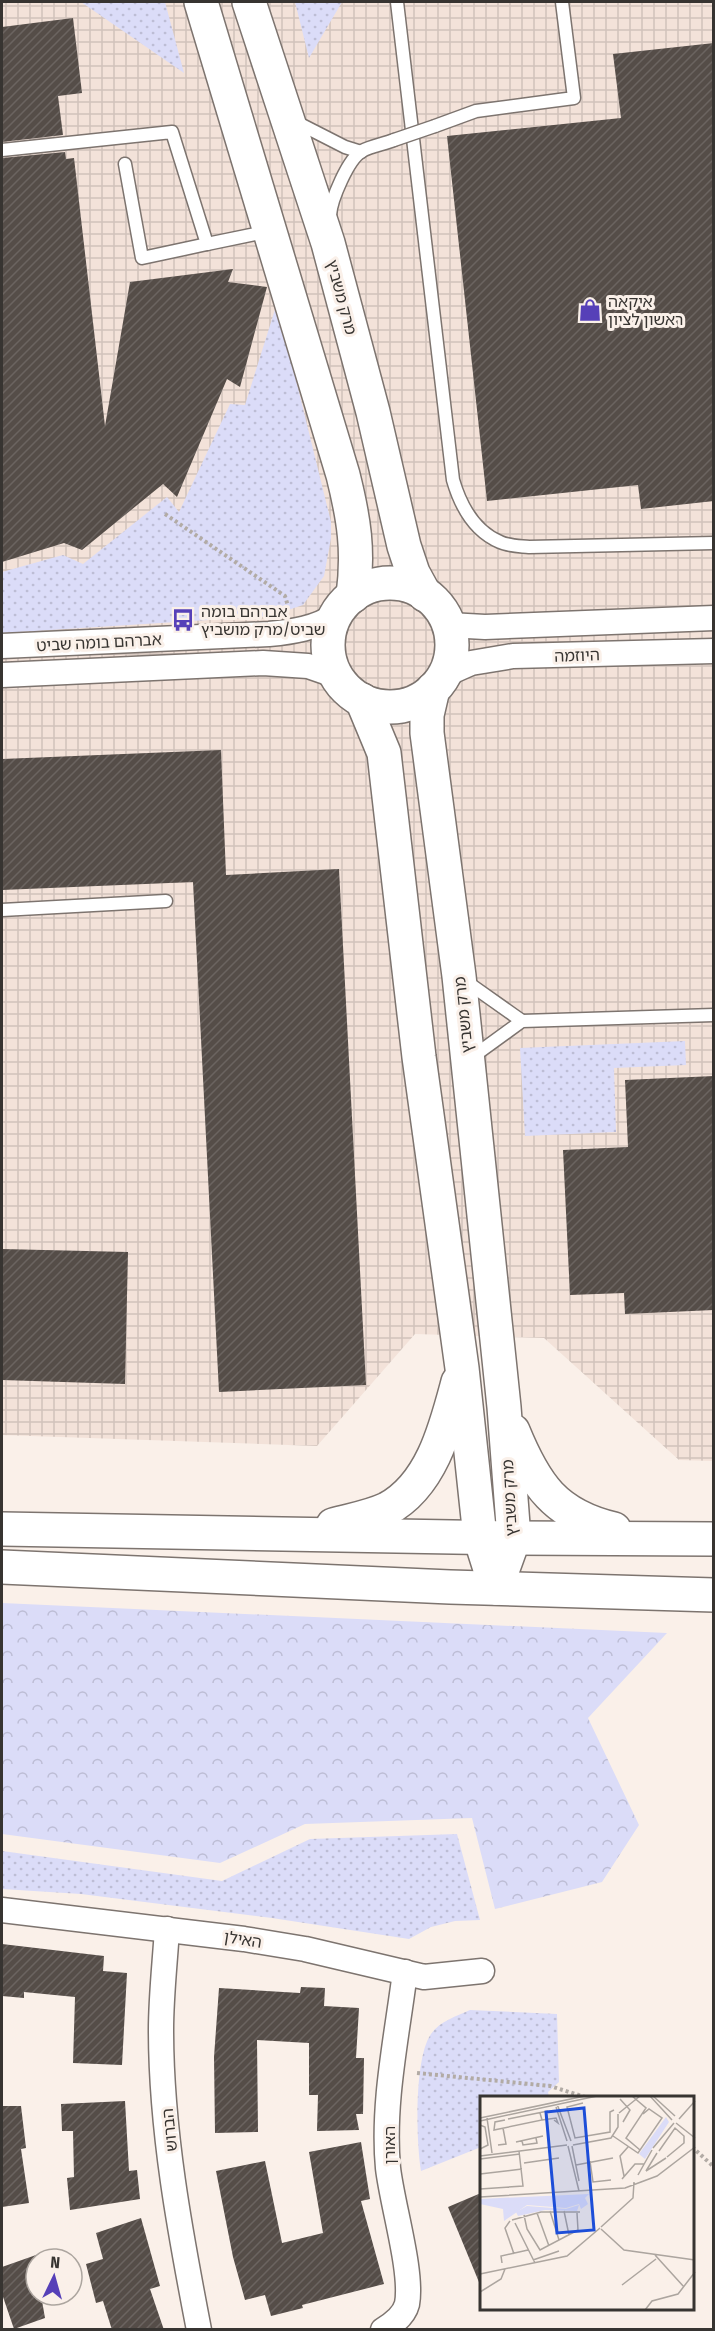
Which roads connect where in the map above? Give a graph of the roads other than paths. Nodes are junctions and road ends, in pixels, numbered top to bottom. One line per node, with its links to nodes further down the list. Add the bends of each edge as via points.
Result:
1 (201, 2): 9 (street, מרק משביץ)
2 (397, 2): 12 (lane, via 453,480 460,504 477,526 500,542 528,547)
3 (562, 2): 7 (lane, bridge, via 574,98 476,111)
4 (252, 7): 5 (street, מרק משביץ)
5 (287, 116): 7 (lane); 10 (street, מרק משביץ)
6 (2, 150): 11 (lane, via 172,132)
7 (361, 152): 10 (lane, via 330,204)
8 (125, 164): 11 (lane, via 142,258)
9 (271, 231): 11 (lane); 14 (street, מרק משביץ, via 353,515 357,555)
10 (328, 243): 13 (street, מרק משביץ, via 404,546)
11 (207, 244)
12 (714, 543)
13 (425, 595): 14 (street, מרק משביץ, via 399,584 382,584); 16 (street, מרק משביץ, via 441,610)
14 (344, 605): 17 (street, אברהם בומה שביט, via 323,623 269,634); 20 (street, מרק משביץ, via 328,636 328,653)
15 (714, 618): 16 (street, היוזמה)
16 (448, 625): 21 (street, מרק משביץ, via 452,654)
17 (2, 646)
18 (714, 651): 21 (street, היוזמה, via 513,656 471,663)
19 (2, 675): 20 (street, אברהם בומה שביט, via 263,663 308,666)
20 (337, 676): 22 (street, מרק משביץ, via 341,684)
21 (438, 682): 22 (street, מרק משביץ, via 426,696 408,705 389,708); 25 (street, מרק משביץ, via 427,715 427,733)
22 (362, 700): 29 (street, מרק משביץ, via 384,753 419,1057)
23 (166, 901): 24 (lane)
24 (2, 910)
25 (459, 976): 27 (lane); 28 (street, מרק משביץ)
26 (714, 1015): 27 (lane)
27 (522, 1021): 28 (lane)
28 (467, 1060): 30 (street, מרק משביץ)
29 (462, 1368): 32 (street, via 440,1440 416,1485 377,1512); 33 (street, מרק משביץ)
30 (504, 1407): 34 (street, via 534,1477 561,1508 581,1519); 35 (street, מרק משביץ)
31 (2, 1529): 32 (street)
32 (293, 1534): 33 (street)
33 (480, 1537): 35 (street); 38 (street, מרק משביץ)
34 (648, 1537): 35 (street); 36 (street)
35 (514, 1538): 38 (street, מרק משביץ)
36 (714, 1539)
37 (2, 1567): 38 (street)
38 (496, 1588): 39 (street)
39 (714, 1595)
40 (2, 1910): 41 (street, האילן)
41 (167, 1929): 43 (street, האילן, via 305,1950); 45 (street, הברוש, via 161,2030 168,2122 181,2238)
42 (482, 1971): 43 (street, האילן, via 424,1977)
43 (405, 1972): 44 (street, האורן, via 393,2071 388,2166 407,2274 407,2304)
44 (392, 2323)
45 (199, 2330)

